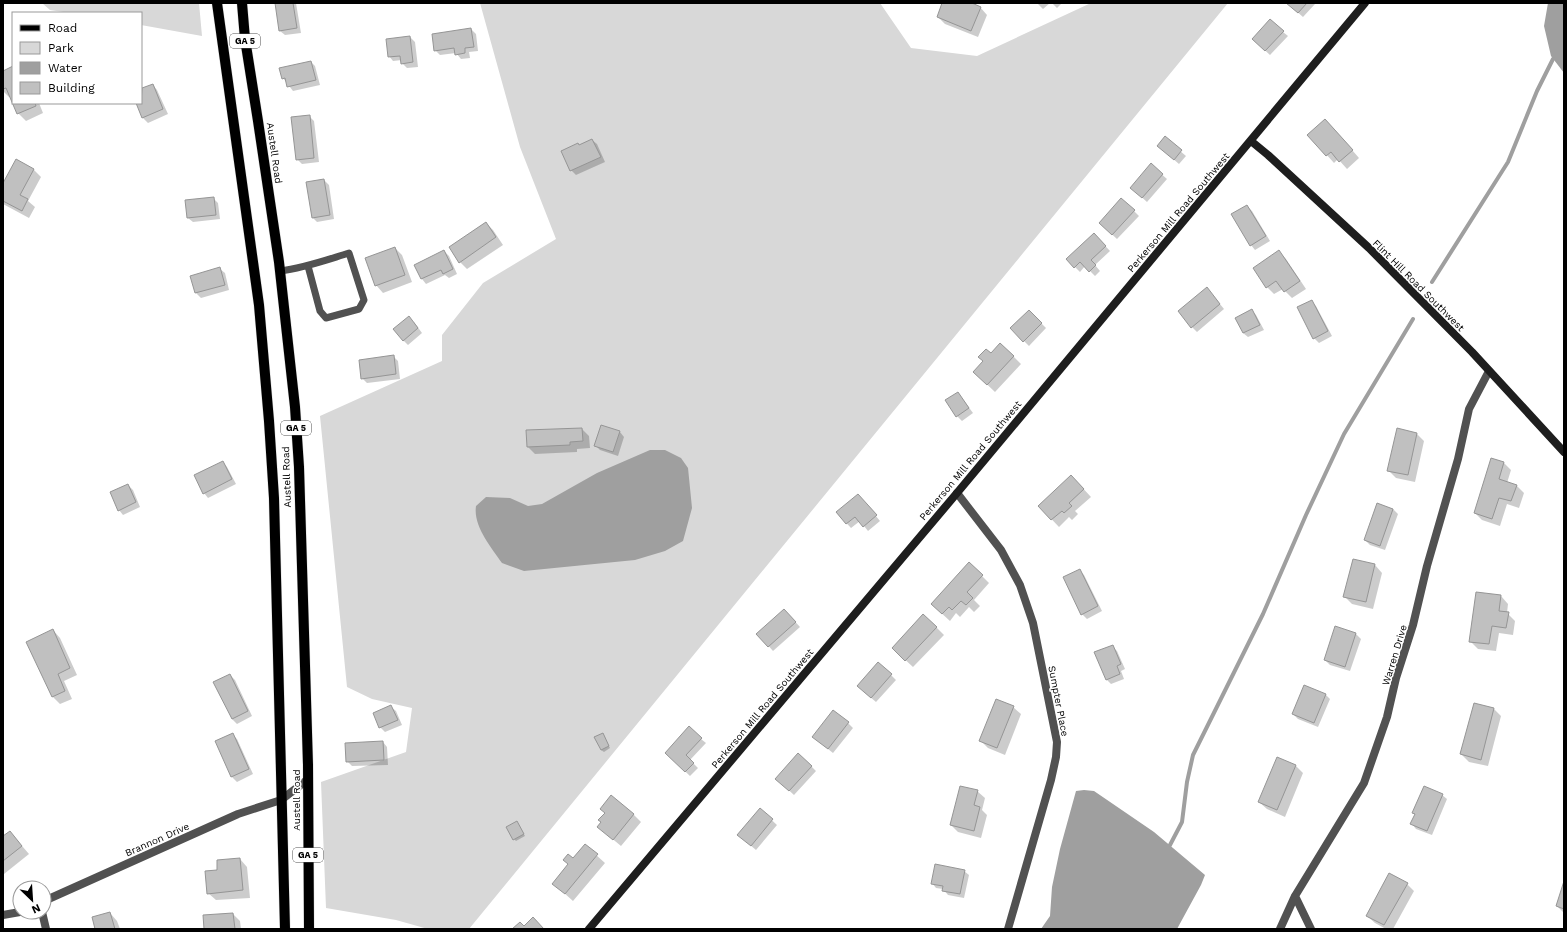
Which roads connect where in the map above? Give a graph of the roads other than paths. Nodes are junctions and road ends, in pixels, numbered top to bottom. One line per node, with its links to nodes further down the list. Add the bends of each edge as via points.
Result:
1 (217, 3): 11 (main road, Austell Road / GA 5, via 258,298 269,421 274,498)
2 (242, 3): 6 (main road, Austell Road / GA 5, via 244,39)
3 (1365, 3): 4 (street, Perkerson Mill Road Southwest)
4 (1251, 141): 7 (street, Flint Hill Road Southwest, via 1369,248); 9 (street, Perkerson Mill Road Southwest)
5 (308, 266): 5 (lane, via 349,253 364,300 359,309 326,318 320,311); 6 (lane)
6 (280, 270): 10 (main road, Austell Road / GA 5, via 299,467)
7 (1489, 371): 8 (street, Flint Hill Road Southwest); 12 (street, Warren Drive, via 1469,410 1413,625 1387,717 1364,783)
8 (1564, 452)
9 (957, 493): 16 (street, Perkerson Mill Road Southwest); 17 (street, Sumpter Place, via 1001,550 1020,585 1033,623 1057,742 1051,780)
10 (307, 780): 11 (street, Brannon Drive); 15 (main road, Austell Road / GA 5)
11 (281, 800): 13 (street, Brannon Drive, via 238,814); 14 (main road, Austell Road / GA 5)
12 (1295, 896): 18 (street, Warren Drive); 19 (street)
13 (52, 897)
14 (285, 929)
15 (309, 929)
16 (589, 929)
17 (1008, 929)
18 (1280, 929)
19 (1311, 929)

